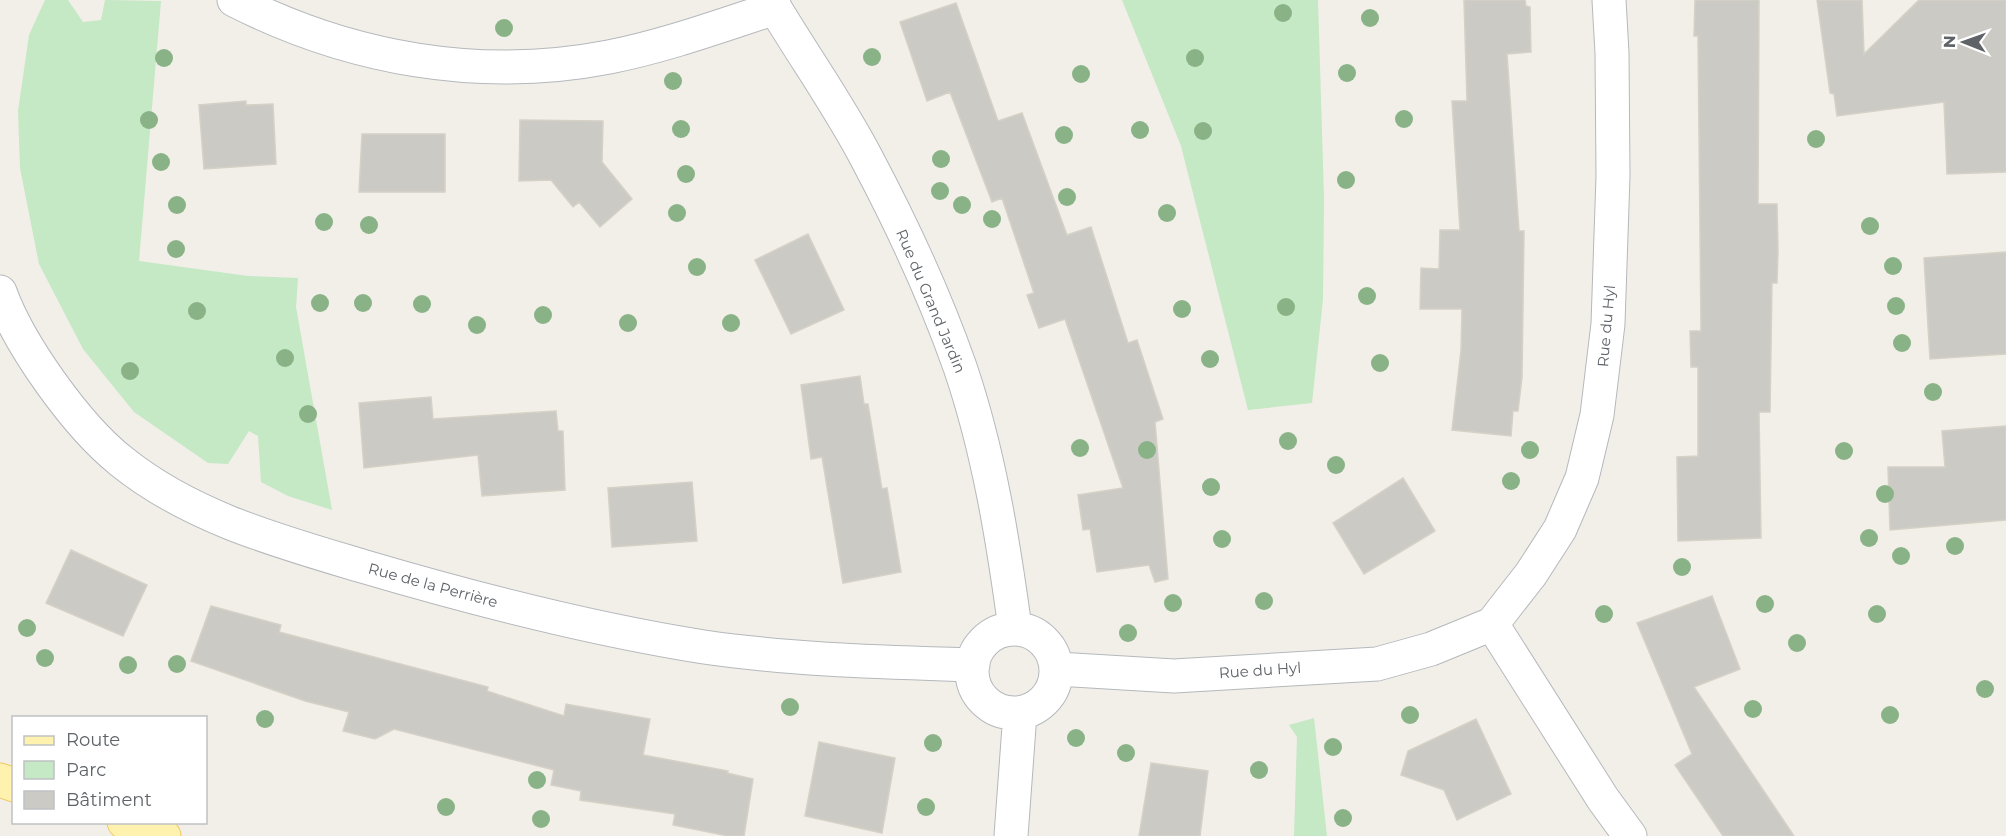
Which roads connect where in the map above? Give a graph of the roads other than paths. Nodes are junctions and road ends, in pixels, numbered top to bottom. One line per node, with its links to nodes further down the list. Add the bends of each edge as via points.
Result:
1 (234, 0): 3 (street, via 329,41 416,62 481,68 609,57 693,35)
2 (1609, 0): 5 (street, Rue du Hyl, via 1614,176 1608,324 1597,415 1582,478 1560,529)
3 (774, 4): 6 (street, Rue du Grand Jardin, via 867,158 922,272 960,366 988,463)
4 (0, 292): 7 (street, Rue de la Perrière, via 10,318 51,380 120,461 180,500 231,523 299,548 437,588 569,620 693,644 824,660)
5 (1492, 624): 8 (street, Rue du Hyl, via 1431,649 1377,664 1174,676); 13 (street)
6 (1015, 628): 7 (street, via 988,638); 8 (street, via 1036,635 1051,650)
7 (973, 665): 9 (street, via 978,691 987,703)
8 (1057, 669): 9 (street, via 1048,698)
9 (1020, 713): 12 (street)
10 (130, 824): 11 (main road)
11 (164, 836)
12 (1011, 836)
13 (1630, 836)

